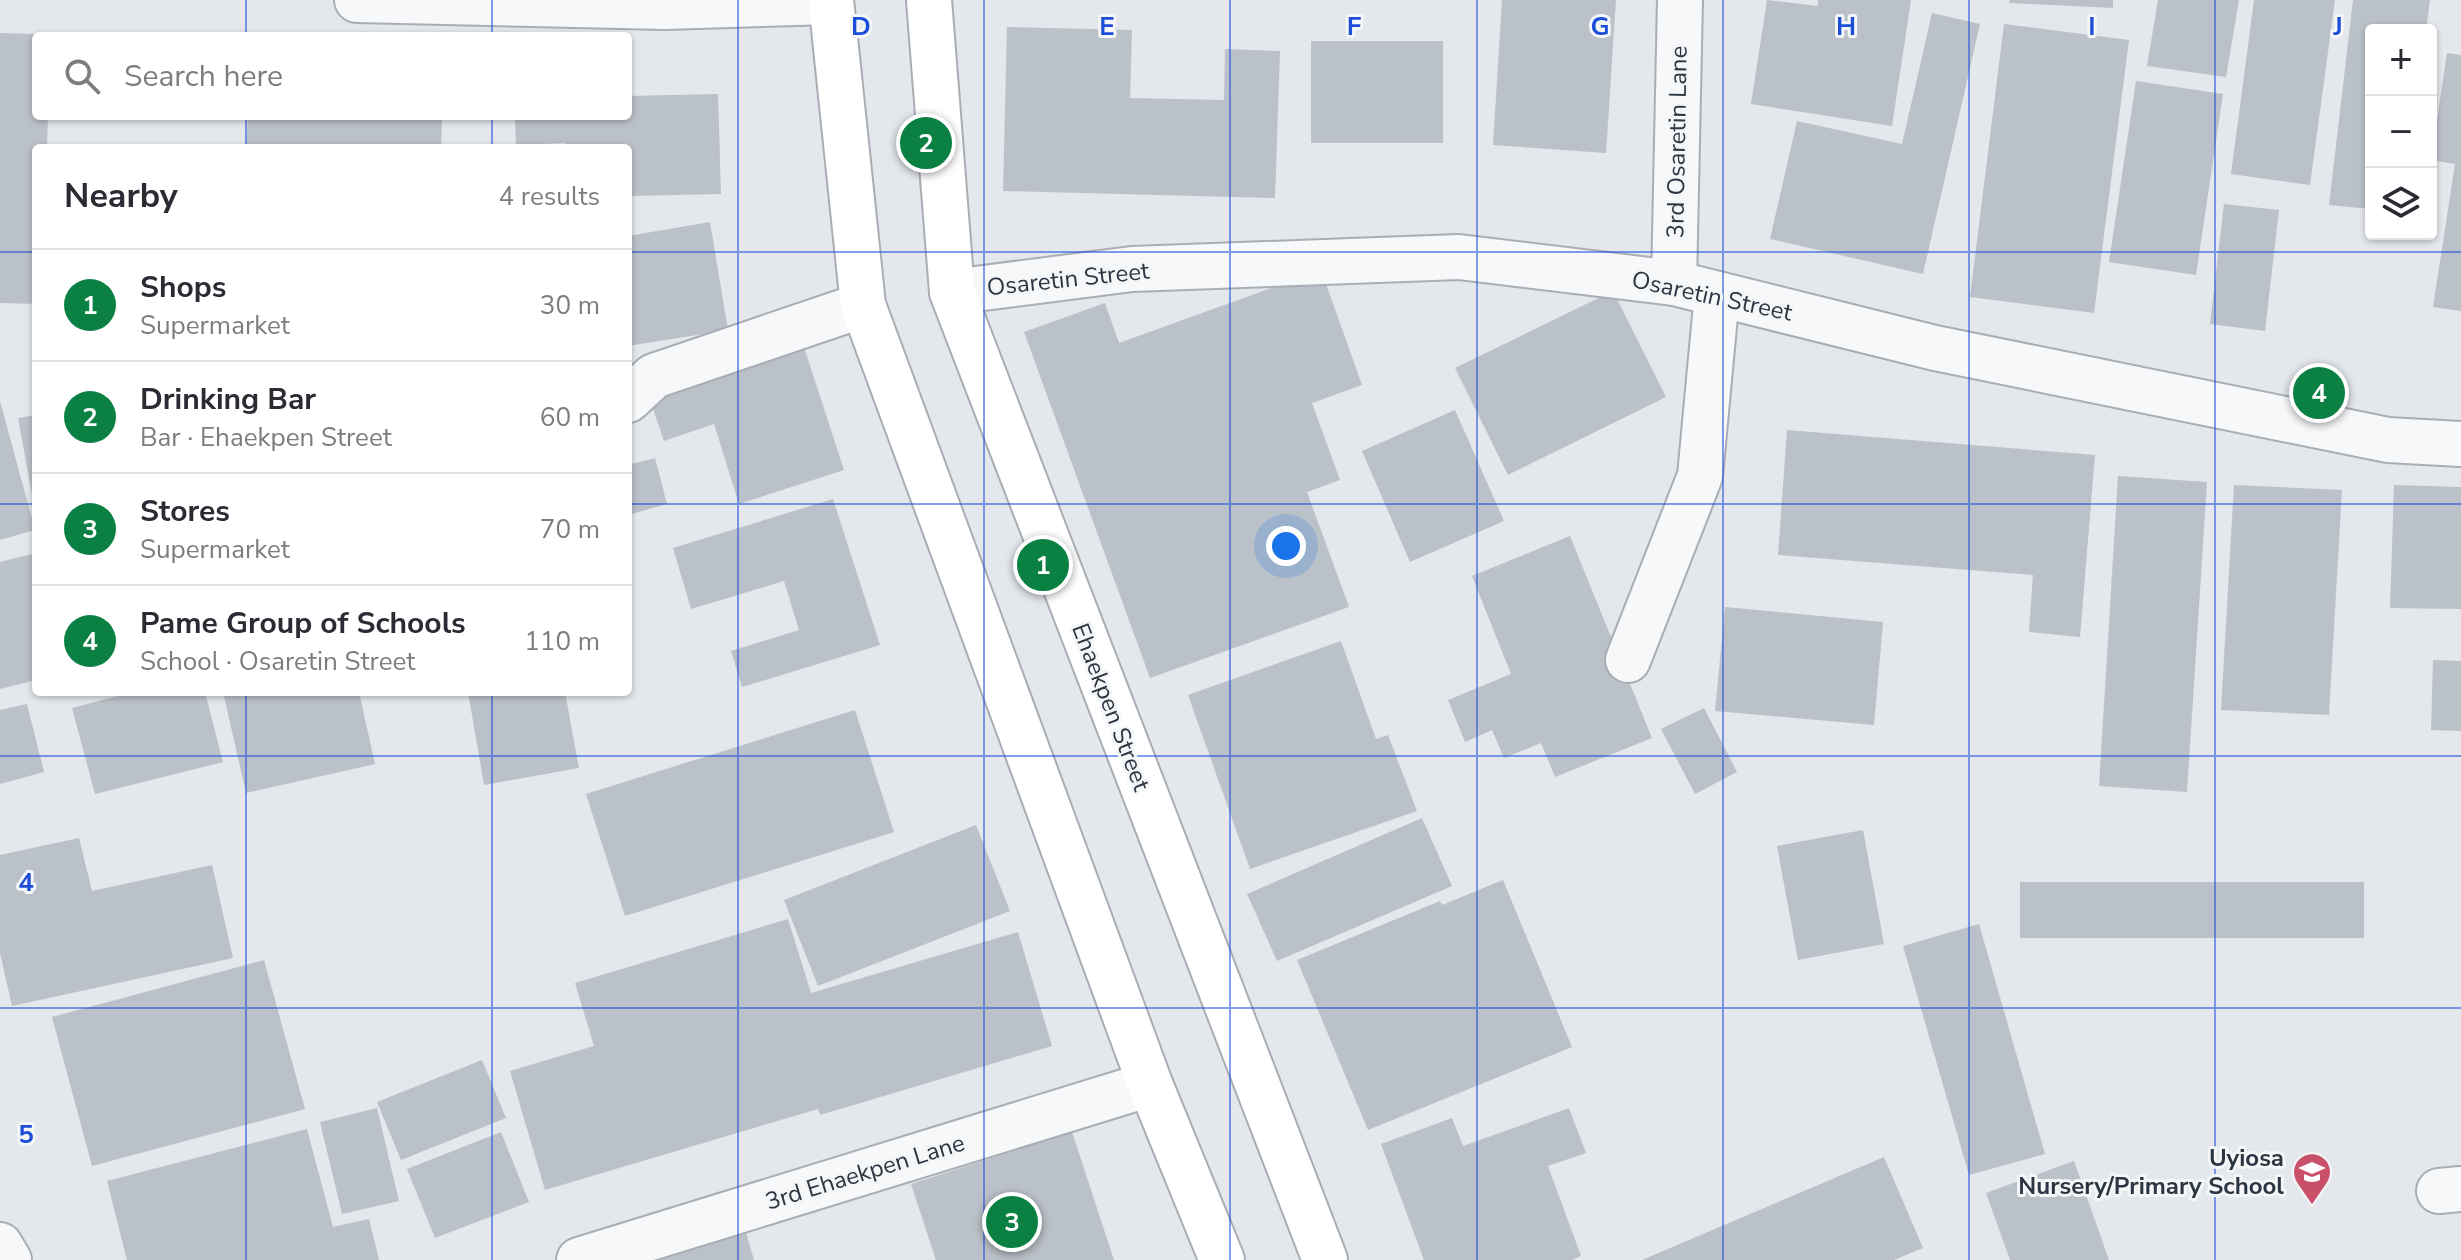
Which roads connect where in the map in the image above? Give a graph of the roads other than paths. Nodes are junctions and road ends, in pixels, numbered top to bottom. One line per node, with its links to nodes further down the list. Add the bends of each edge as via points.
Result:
1 (357, 0): 4 (street, via 665,7)
2 (929, 0): 6 (street, Ehaekpen Street)
3 (1680, 0): 5 (street, 3rd Osaretin Lane)
4 (831, 1): 8 (street)
5 (1674, 283): 6 (street, Osaretin Street, via 1459,257 1132,269); 7 (street, Osaretin Street)
6 (952, 292): 17 (street, Ehaekpen Street)
7 (1717, 294): 10 (street, Osaretin Street, via 1935,348 2388,440); 11 (street, via 1700,476)
8 (863, 305): 9 (street, via 654,376); 12 (street)
9 (632, 396)
10 (2461, 444)
11 (1628, 660)
12 (1150, 1084): 15 (street, 3rd Ehaekpen Lane); 16 (street)
13 (0, 1245): 14 (street)
14 (9, 1260)
15 (579, 1260)
16 (1222, 1260)
17 (1325, 1260)

